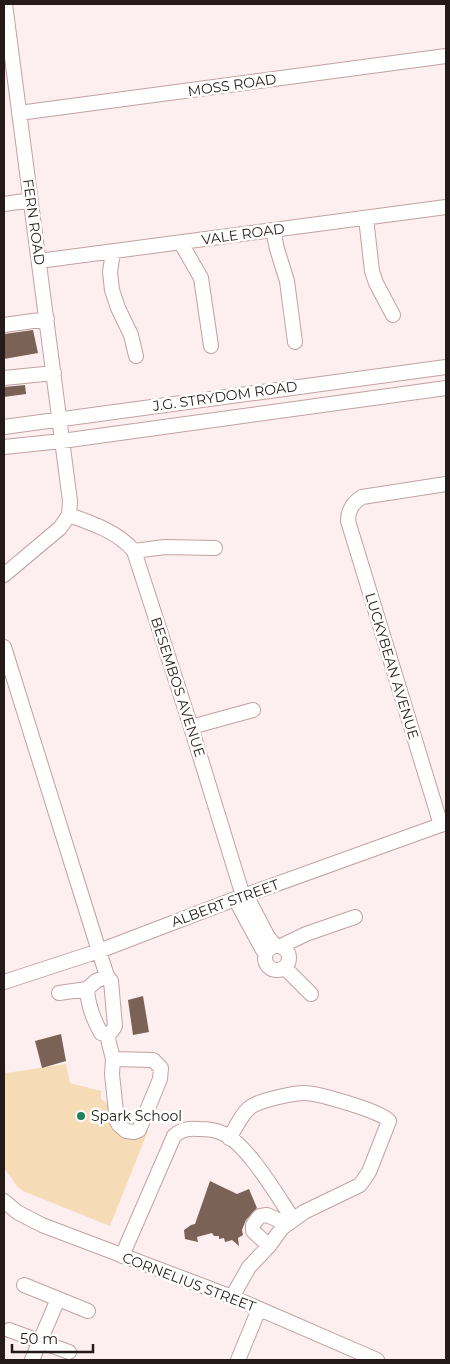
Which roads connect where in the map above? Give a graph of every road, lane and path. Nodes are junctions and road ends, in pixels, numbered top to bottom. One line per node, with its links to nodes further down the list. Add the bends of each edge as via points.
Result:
1 (5, 4): 2 (street, FERN ROAD)
2 (8, 54): 4 (street, FERN ROAD)
3 (446, 56): 4 (street, MOSS ROAD)
4 (18, 113): 5 (street, FERN ROAD)
5 (31, 200): 6 (street); 12 (street, FERN ROAD)
6 (4, 204)
7 (446, 207): 8 (street, VALE ROAD)
8 (366, 218): 9 (street, VALE ROAD); 13 (street, via 372,271)
9 (272, 230): 10 (street, VALE ROAD); 16 (street, via 287,281)
10 (181, 243): 11 (street, VALE ROAD); 17 (street, via 200,278)
11 (113, 252): 12 (street, VALE ROAD); 18 (street, via 112,290)
12 (39, 262): 14 (street, FERN ROAD)
13 (393, 315)
14 (47, 319): 15 (street); 20 (street, FERN ROAD)
15 (4, 325)
16 (295, 342)
17 (211, 346)
18 (136, 356)
19 (446, 367): 23 (street, J.G. STRYDOM ROAD)
20 (54, 373): 21 (street); 23 (street, FERN ROAD)
21 (4, 378)
22 (446, 388): 25 (street, J.G. STRYDOM ROAD)
23 (60, 418): 24 (street, J.G. STRYDOM ROAD); 25 (street, FERN ROAD)
24 (4, 427)
25 (62, 441): 26 (street, J.G. STRYDOM ROAD); 28 (street, FERN ROAD)
26 (4, 447)
27 (446, 484): 35 (street, LUCKYBEAN AVENUE, via 367,496 356,500 348,513 349,527)
28 (69, 515): 30 (street, via 113,534); 31 (street, via 60,528)
29 (215, 548): 30 (street, via 165,547)
30 (134, 551): 34 (street, BESEMBOS AVENUE)
31 (4, 575)
32 (4, 647): 39 (street)
33 (253, 710): 34 (street)
34 (191, 727): 36 (street, BESEMBOS AVENUE)
35 (444, 824): 36 (street, ALBERT STREET)
36 (241, 897): 38 (street, BESEMBOS AVENUE); 39 (street, ALBERT STREET)
37 (355, 917): 38 (street)
38 (274, 948): 40 (street, via 287,950 290,956); 40 (street, via 265,961 273,970)
39 (98, 951): 41 (street); 42 (street, ALBERT STREET)
40 (285, 968): 45 (street)
41 (107, 976): 43 (street); 46 (street, via 113,992 115,1026)
42 (4, 982)
43 (87, 989): 44 (street); 46 (street, via 88,1004 95,1022 101,1033)
44 (59, 993)
45 (311, 994)
46 (107, 1035): 47 (street)
47 (113, 1059): 47 (street, via 117,1121 123,1130 136,1132 160,1079 161,1068 153,1060)
48 (229, 1138): 50 (street, via 250,1158); 50 (street, via 252,1106 299,1093 322,1096 388,1118 369,1172 360,1185); 52 (street, via 222,1133 201,1129 189,1129 174,1136)
49 (4, 1201): 52 (street, CORNELIUS STREET, via 30,1220)
50 (290, 1221): 51 (street); 51 (street, via 268,1215 259,1217 252,1225 253,1231)
51 (269, 1246): 54 (street, via 249,1267)
52 (122, 1256): 54 (street, CORNELIUS STREET)
53 (24, 1285): 55 (street)
54 (232, 1297): 56 (street, CORNELIUS STREET)
55 (58, 1299): 57 (street); 59 (street)
56 (259, 1309): 62 (street); 63 (street, CORNELIUS STREET)
57 (88, 1311)
58 (9, 1330): 59 (street)
59 (40, 1342): 60 (street); 61 (street)
60 (69, 1352)
61 (32, 1360)
62 (238, 1360)
63 (373, 1360)

